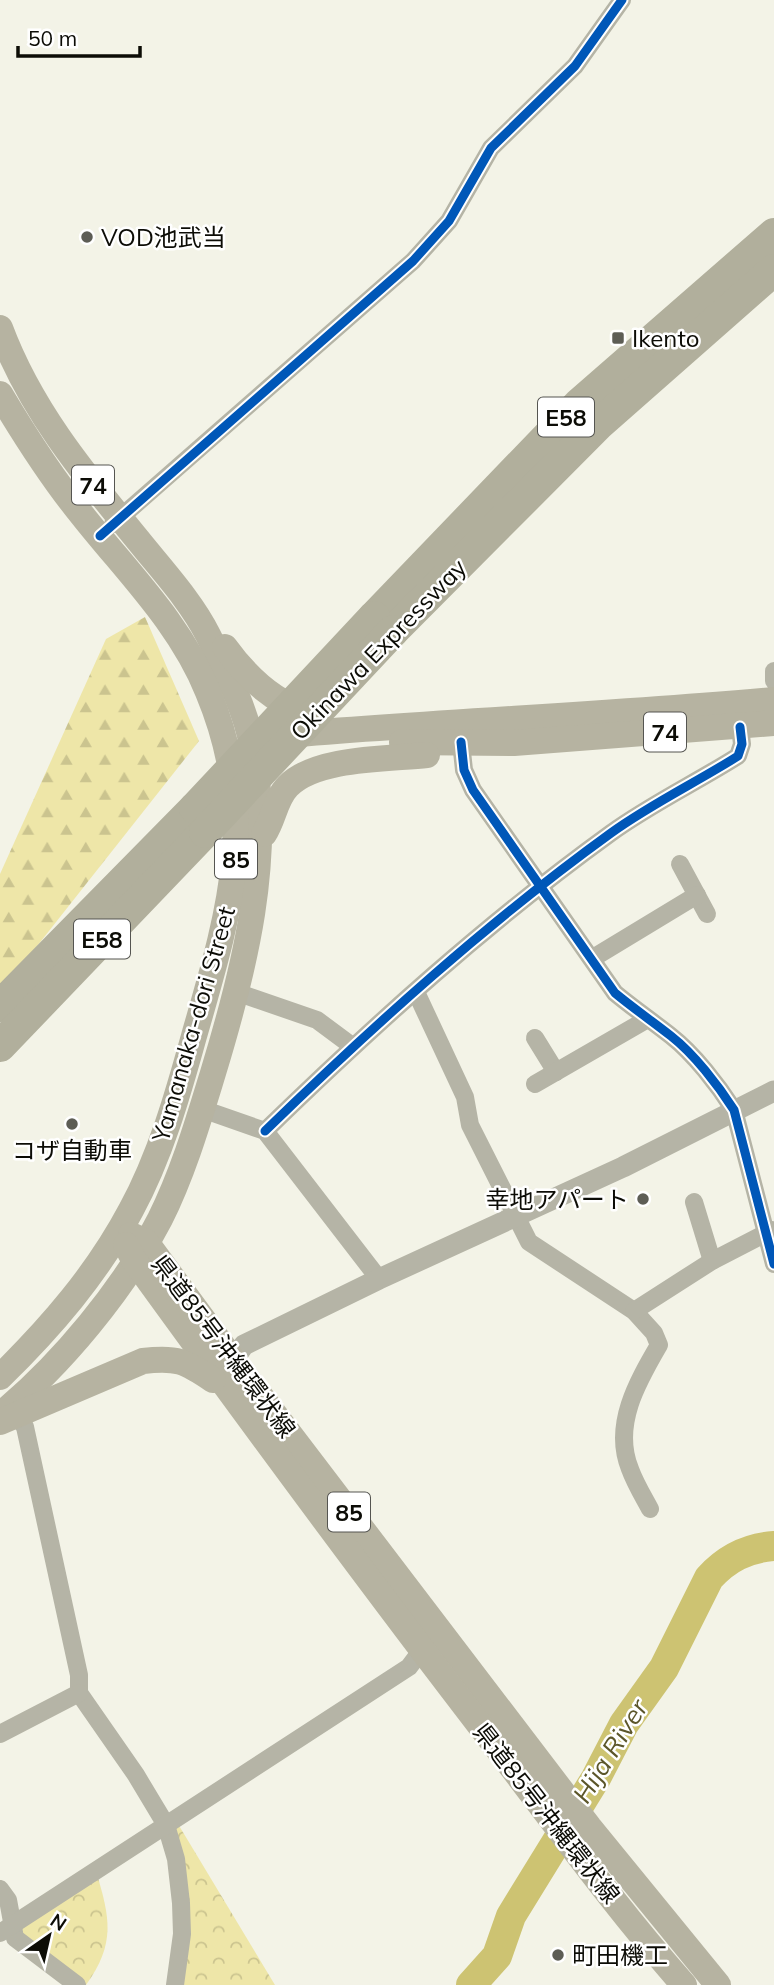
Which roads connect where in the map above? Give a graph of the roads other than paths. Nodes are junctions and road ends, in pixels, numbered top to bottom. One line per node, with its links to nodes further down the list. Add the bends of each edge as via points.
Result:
1 (622, 0): 6 (street, via 575,66 491,148 449,221 413,261)
2 (774, 234): 7 (highway, Okinawa Expressway / E58, via 579,404)
3 (774, 270): 7 (highway, Okinawa Expressway / E58, via 599,424)
4 (0, 328): 6 (main road, 74, via 11,359)
5 (0, 394): 6 (main road, 74, via 32,446)
6 (110, 527): 8 (main road, 74); 17 (main road, 74, via 179,636 208,692)
7 (384, 624): 18 (highway, Okinawa Expressway / E58, bridge)
8 (206, 630): 13 (main road, via 257,683 287,704 330,718); 15 (main road, 74)
9 (774, 671): 10 (street)
10 (774, 681)
11 (774, 700): 13 (main road, 74)
12 (774, 723): 14 (main road, 74)
13 (390, 726): 15 (main road, 74)
14 (740, 727): 16 (main road, 74); 21 (street, via 738,756 613,831)
15 (252, 744): 16 (main road, 74); 17 (main road, 74); 19 (main road, Yamanaka-dori Street / 85)
16 (461, 747): 19 (main road, via 346,763 300,776 280,795); 21 (street, via 473,790)
17 (225, 748): 40 (main road, Yamanaka-dori Street / 85, via 237,832 227,915 180,1086)
18 (200, 820): 27 (highway, Okinawa Expressway / E58); 30 (highway, Okinawa Expressway / E58)
19 (261, 838): 25 (main road, Yamanaka-dori Street / 85)
20 (680, 864): 22 (street)
21 (541, 886): 24 (street); 26 (street)
22 (697, 895): 23 (street); 24 (street)
23 (707, 914)
24 (593, 958): 28 (street, via 615,993)
25 (236, 992): 31 (street, via 317,1020); 35 (main road, Yamanaka-dori Street / 85)
26 (416, 992): 31 (street); 39 (street, via 465,1097 470,1125)
27 (0, 1006)
28 (646, 1020): 32 (street); 36 (street, via 672,1036)
29 (535, 1038): 32 (street)
30 (0, 1045)
31 (352, 1046): 37 (street)
32 (556, 1072): 33 (street)
33 (535, 1084)
34 (774, 1091): 36 (street)
35 (202, 1110): 37 (street); 42 (main road, Yamanaka-dori Street / 85, via 173,1190)
36 (734, 1110): 39 (street); 41 (street)
37 (265, 1131): 45 (street)
38 (694, 1202): 43 (street)
39 (515, 1215): 45 (street); 46 (street, via 529,1241)
40 (120, 1231): 42 (main road, 県道85号沖縄環状線); 48 (main road, Yamanaka-dori Street / 85, via 43,1335)
41 (770, 1232): 43 (street); 44 (street)
42 (140, 1251): 47 (main road, 県道85号沖縄環状線 / 85); 49 (main road, 県道85号沖縄環状線 / 85); 50 (main road, Yamanaka-dori Street / 85, via 65,1353)
43 (712, 1261): 46 (street)
44 (774, 1264)
45 (379, 1279): 47 (street, via 244,1345)
46 (634, 1311): 51 (street, via 659,1345 632,1391 625,1429 628,1467)
47 (233, 1360): 52 (main road, 県道85号沖縄環状線 / 85)
48 (0, 1377)
49 (227, 1388): 50 (main road, via 185,1361 143,1361); 52 (main road, 県道85号沖縄環状線 / 85)
50 (6, 1418): 53 (street, via 25,1427 77,1662)
51 (650, 1509)
52 (431, 1641): 55 (street, via 409,1667); 60 (main road, 県道85号沖縄環状線 / 85, via 538,1802); 61 (main road, 県道85号沖縄環状線 / 85, via 554,1780)
53 (79, 1693): 54 (street); 55 (street)
54 (0, 1734)
55 (166, 1825): 57 (street); 59 (street, via 181,1903)
56 (0, 1889): 57 (street, via 8,1900)
57 (6, 1930): 58 (street)
58 (77, 1985)
59 (175, 1985)
60 (684, 1985)
61 (718, 1985)

